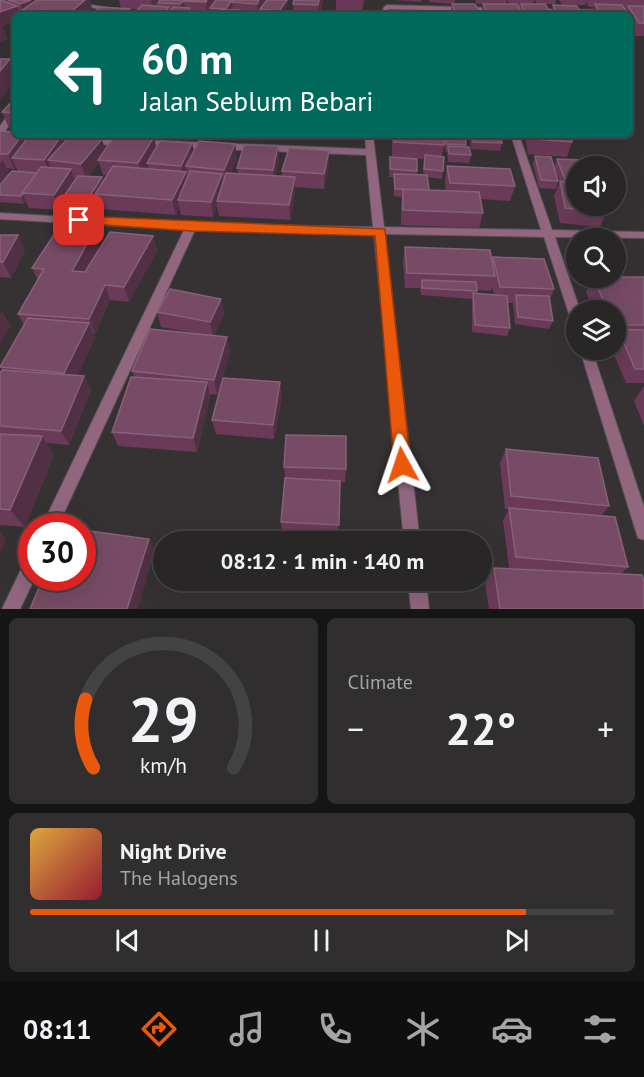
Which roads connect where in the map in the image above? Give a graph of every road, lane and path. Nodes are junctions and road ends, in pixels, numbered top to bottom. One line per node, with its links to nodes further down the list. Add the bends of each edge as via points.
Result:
1 (52, 0): 4 (street)
2 (468, 0): 5 (street)
3 (388, 4): 5 (street)
4 (100, 8): 8 (street); 9 (street)
5 (471, 9): 6 (street)
6 (506, 10)
7 (530, 10): 10 (street)
8 (97, 12)
9 (126, 12)
10 (612, 12)
11 (12, 115): 12 (street)
12 (0, 132)
13 (0, 137): 14 (street)
14 (12, 138)
15 (369, 138): 18 (street)
16 (516, 138): 22 (street)
17 (72, 140): 18 (street)
18 (370, 152): 21 (street)
19 (0, 216): 20 (street)
20 (191, 227): 21 (street); 26 (street)
21 (380, 232): 22 (street); 27 (street)
22 (550, 234): 23 (street); 24 (street)
23 (644, 235)
24 (571, 300)
25 (589, 360): 28 (street)
26 (56, 513)
27 (411, 531)
28 (644, 532)
29 (20, 591): 31 (street)
30 (418, 591): 32 (street)
31 (11, 609)
32 (420, 609)

